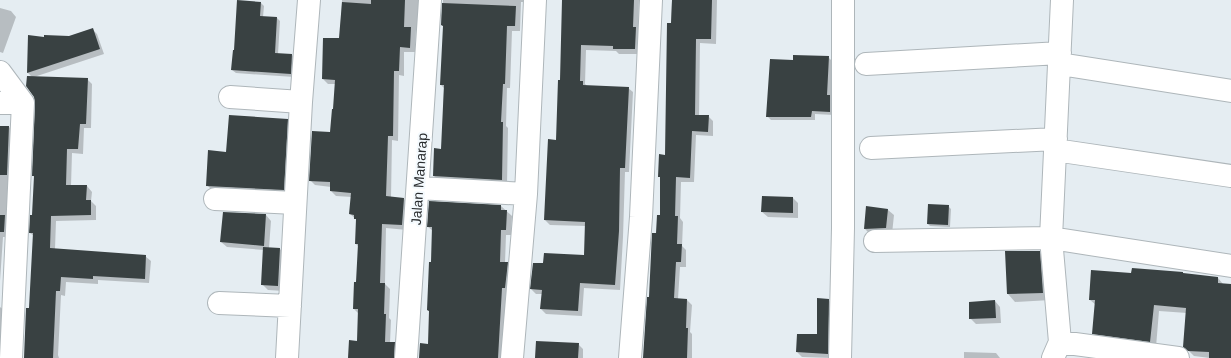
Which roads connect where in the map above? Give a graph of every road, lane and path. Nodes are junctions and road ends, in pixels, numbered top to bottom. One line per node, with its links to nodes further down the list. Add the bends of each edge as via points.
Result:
1 (309, 0): 12 (street)
2 (430, 0): 18 (street, Jalan Manarap)
3 (535, 0): 19 (street)
4 (651, 0): 32 (street, via 641,217)
5 (843, 0): 33 (street)
6 (1062, 0): 7 (street)
7 (1060, 59): 8 (street); 10 (street); 15 (street)
8 (866, 64)
9 (0, 72): 14 (street)
10 (1231, 91)
11 (230, 97): 12 (street)
12 (301, 102): 21 (street)
13 (0, 103): 14 (street)
14 (23, 103): 28 (street)
15 (1056, 145): 16 (street); 17 (street); 22 (street)
16 (870, 148)
17 (1231, 176)
18 (418, 188): 19 (street); 30 (street, Jalan Manarap)
19 (526, 194): 31 (street)
20 (215, 199): 21 (street)
21 (295, 203): 26 (street)
22 (1051, 238): 23 (street); 24 (street); 27 (street)
23 (875, 242)
24 (1231, 266)
25 (219, 303): 26 (street)
26 (290, 306): 29 (street)
27 (1057, 350): 34 (street)
28 (11, 358)
29 (287, 358)
30 (406, 358)
31 (512, 358)
32 (630, 358)
33 (840, 358)
34 (1178, 358)

